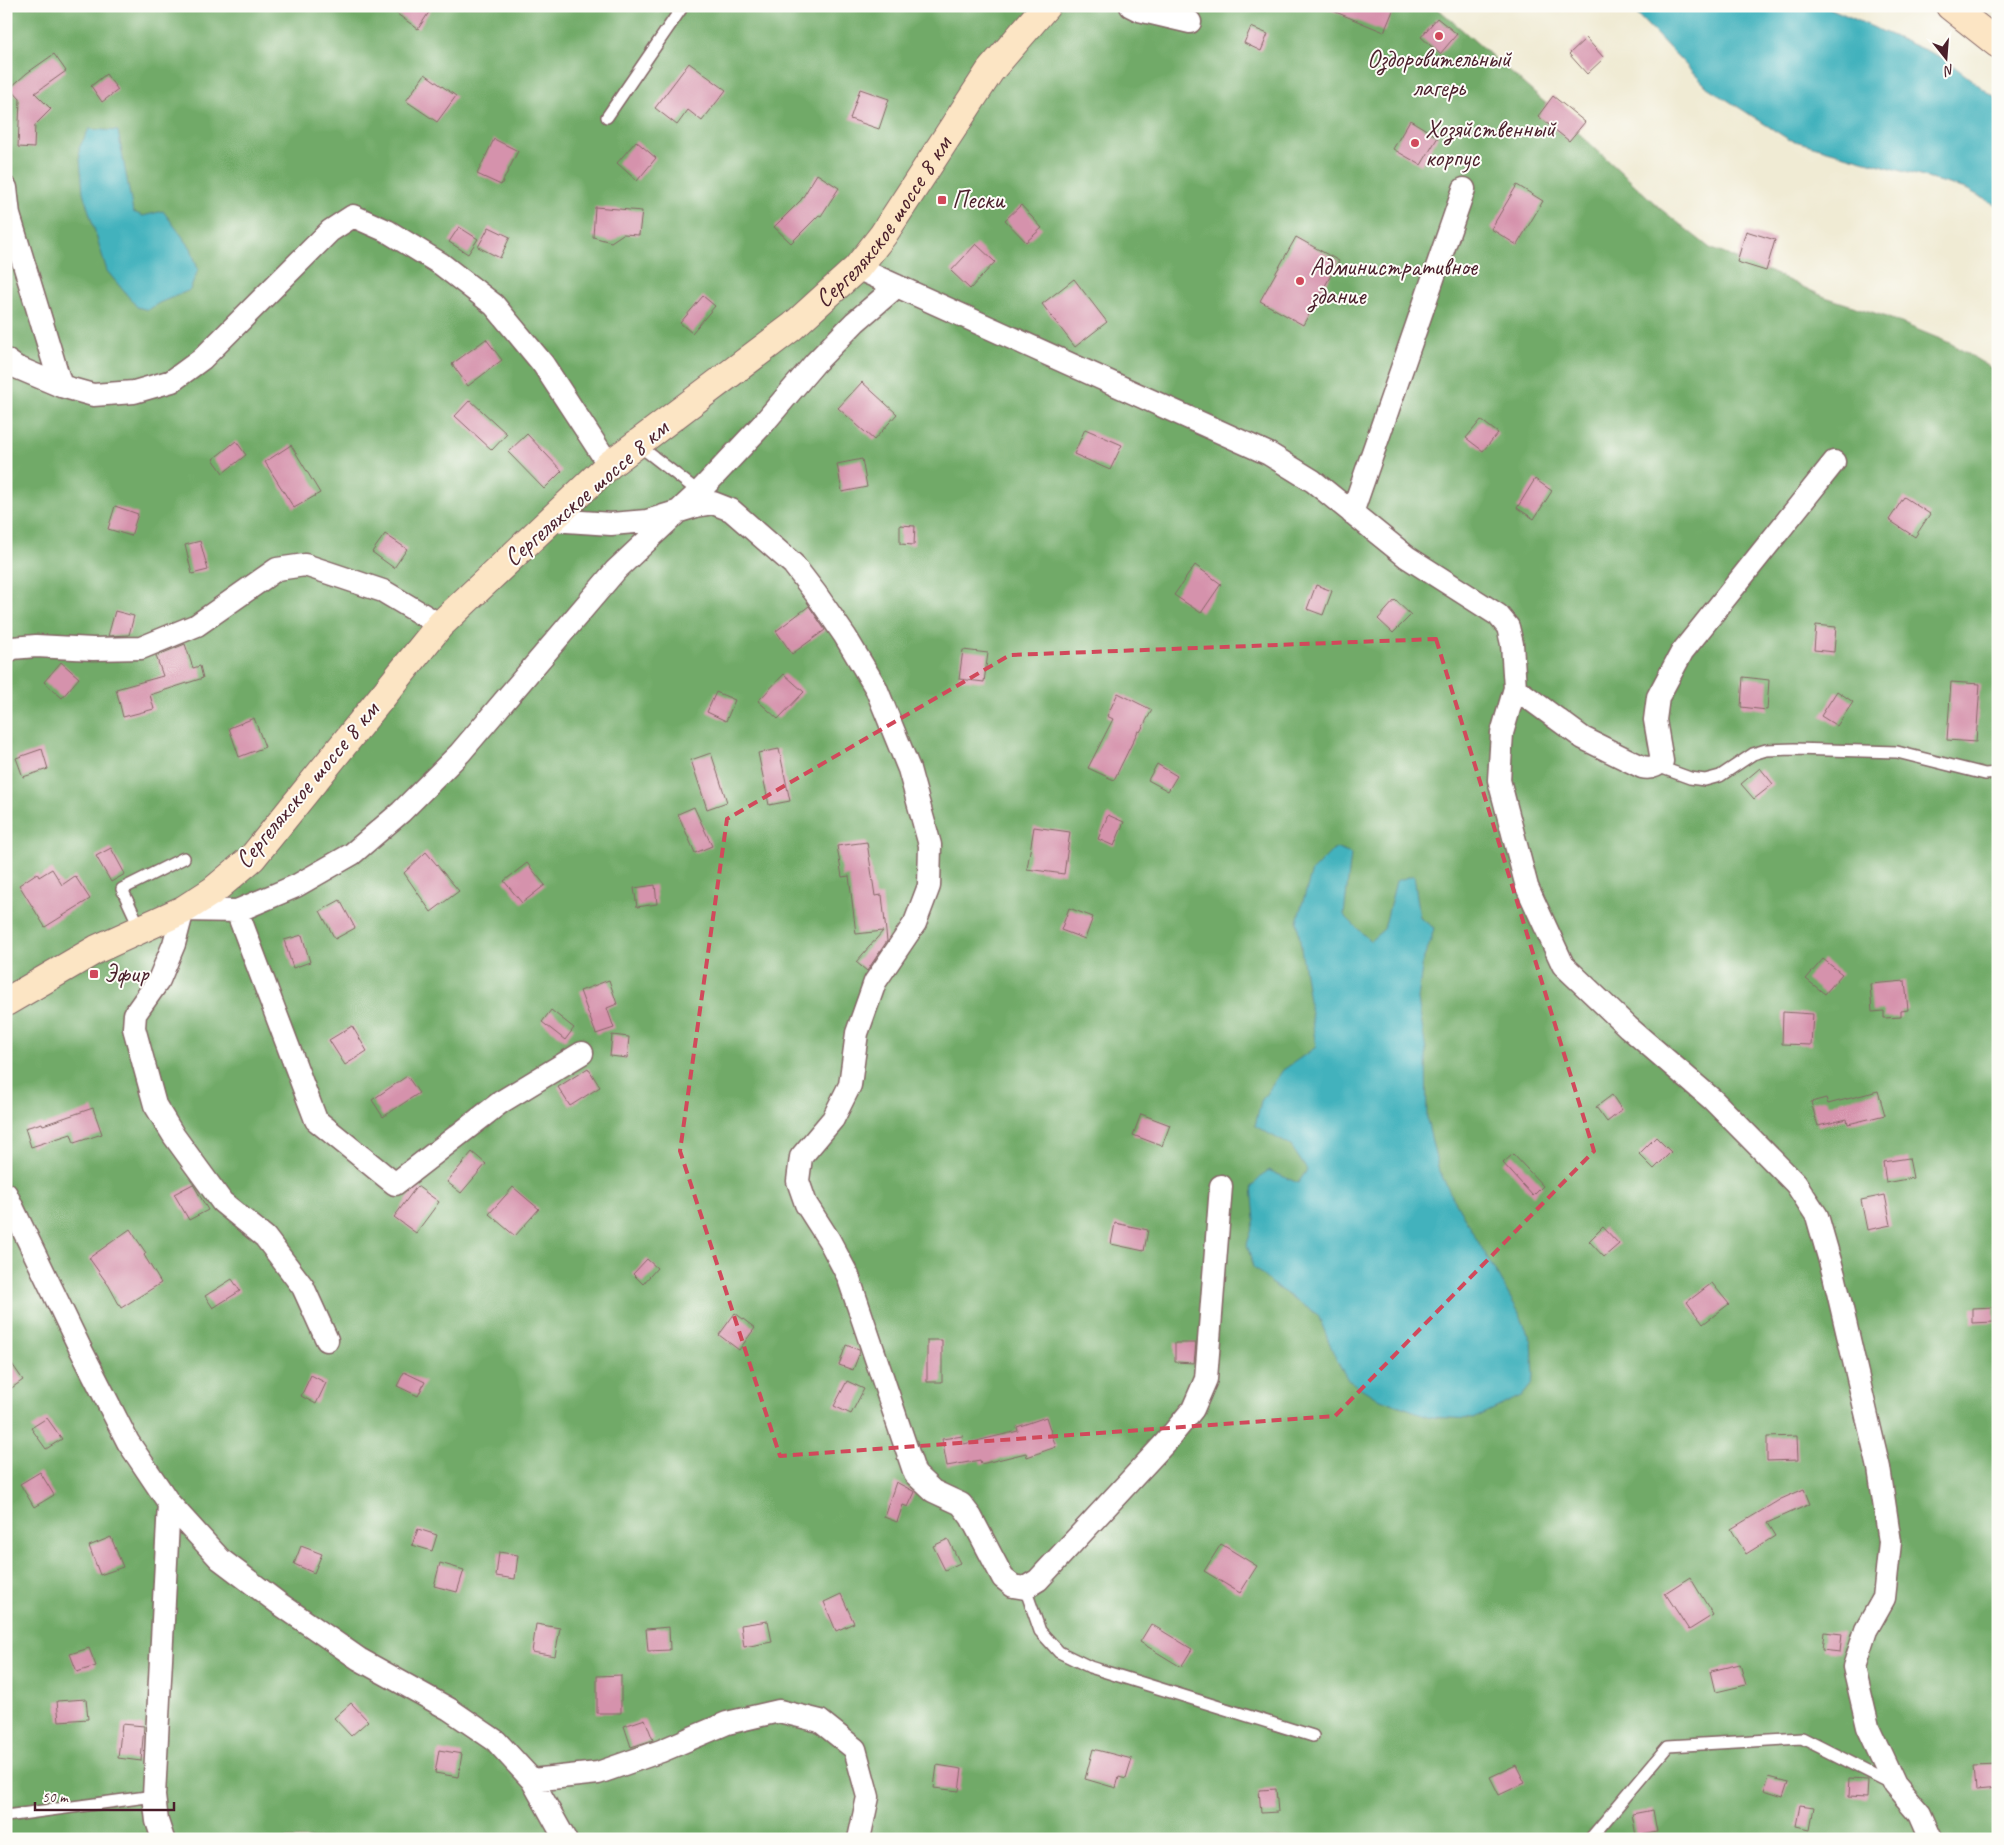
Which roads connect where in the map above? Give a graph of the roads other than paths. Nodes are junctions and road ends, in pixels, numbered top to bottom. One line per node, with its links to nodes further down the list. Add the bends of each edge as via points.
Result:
1 (683, 6): 7 (lane)
2 (1046, 6): 10 (main road, Сергеляхское шоссе 8 км, via 990,71 883,235)
3 (1131, 6): 5 (street)
4 (1950, 6): 6 (main road)
5 (1190, 22)
6 (1998, 44)
7 (607, 117)
8 (6, 188): 13 (street, via 9,215)
9 (1464, 189): 19 (street)
10 (857, 268): 11 (street); 14 (main road, Сергеляхское шоссе 8 км, via 792,326)
11 (897, 286): 17 (street, via 855,322 815,363); 19 (street, via 1269,454 1313,481)
12 (6, 360): 13 (street)
13 (61, 386): 16 (street, via 93,395 134,392 172,381 202,359 330,231 353,216 387,230 441,264 494,305 543,364)
14 (637, 444): 16 (main road, Сергеляхское шоссе 8 км); 17 (lane)
15 (1834, 462): 24 (street, via 1682,652 1658,697 1655,720 1662,761)
16 (609, 466): 20 (main road, Сергеляхское шоссе 8 км)
17 (699, 492): 18 (street)
18 (676, 512): 20 (street, via 647,521 611,524); 28 (street, via 616,570 460,753 400,812 352,854 296,886); 36 (street, via 713,503 731,510 793,564 845,636 876,688 909,769 930,845 929,886 915,923 875,982 857,1033 850,1085 833,1119 801,1157 798,1181 806,1204 830,1240 848,1276 915,1474 933,1492 961,1504 1003,1578 1012,1586)
19 (1352, 513): 23 (street, via 1407,557 1498,615 1508,627 1512,644)
20 (552, 520): 21 (main road, Сергеляхское шоссе 8 км)
21 (440, 625): 22 (street, via 383,591 305,565 278,569 197,625 141,648 36,646 12,648); 27 (main road, Сергеляхское шоссе 8 км, via 252,858 214,890)
22 (6, 653)
23 (1515, 688): 24 (street, via 1583,738 1642,767); 39 (street, via 1502,733 1499,780 1527,887 1563,965 1628,1027 1713,1100 1796,1184 1817,1216 1879,1468 1890,1542 1884,1598 1866,1630 1854,1667 1868,1727)
24 (1656, 766): 25 (lane, via 1705,780 1720,776 1754,754 1794,749 1897,752 1985,774)
25 (1998, 773)
26 (184, 858): 29 (lane, via 122,889)
27 (183, 910): 28 (street); 29 (main road, Сергеляхское шоссе 8 км); 34 (street, via 174,944 159,980 135,1014 134,1028 155,1105 222,1202 265,1237 303,1287)
28 (237, 911): 31 (street, via 316,1120 395,1184 501,1102)
29 (141, 930): 30 (main road, Сергеляхское шоссе 8 км, via 97,949)
30 (6, 1002)
31 (582, 1052)
32 (1222, 1186): 36 (street, via 1206,1379 1193,1409 1038,1580)
33 (6, 1194): 35 (street, via 128,1442)
34 (327, 1340)
35 (169, 1503): 38 (street, via 220,1559 359,1659 449,1709 488,1736); 40 (street)
36 (1025, 1588): 37 (lane, via 1040,1631 1059,1652 1090,1667)
37 (1313, 1736)
38 (532, 1780): 43 (street); 44 (street, via 598,1773 727,1723 779,1711 820,1720 854,1749 868,1797)
39 (1895, 1785): 45 (lane, via 1802,1738 1668,1746); 46 (street, via 1920,1814)
40 (154, 1796): 41 (lane); 42 (street)
41 (6, 1816)
42 (163, 1839)
43 (565, 1839)
44 (859, 1839)
45 (1590, 1839)
46 (1931, 1839)

